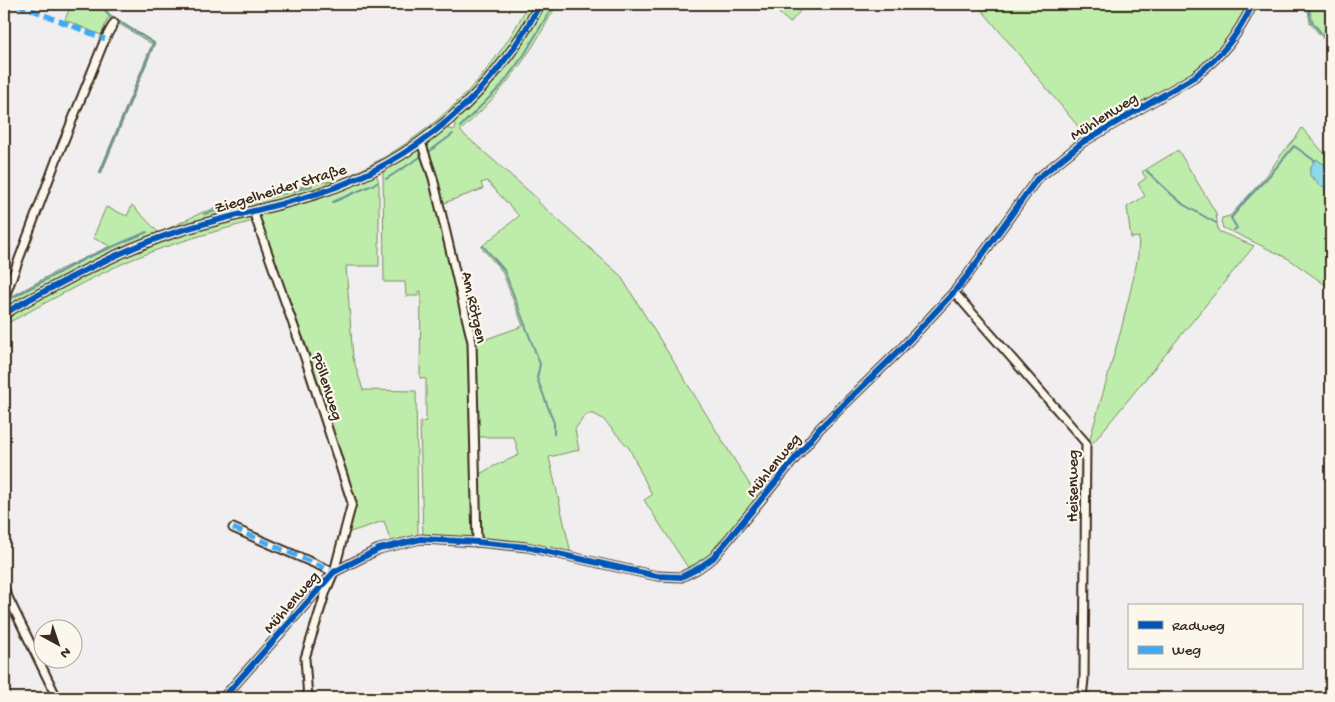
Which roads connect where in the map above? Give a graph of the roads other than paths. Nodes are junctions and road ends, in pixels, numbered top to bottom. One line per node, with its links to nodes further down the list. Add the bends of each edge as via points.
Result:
1 (540, 4): 4 (street, Ziegelheider Straße, via 496,73 472,99)
2 (1254, 4): 6 (street, Mühlenweg, via 1226,49 1211,64 1083,142 1037,179)
3 (114, 23): 7 (street, via 57,158)
4 (421, 142): 5 (street, Ziegelheider Straße, via 347,183); 10 (street, Am Rötgen, via 433,178 472,342)
5 (253, 210): 8 (street, Ziegelheider Straße, via 139,245); 11 (street, Pöllenweg, via 352,503)
6 (954, 292): 10 (street, Mühlenweg, via 820,428 713,558 697,569 680,577 657,576 528,547); 16 (street, Heisenweg, via 1086,443)
7 (4, 299)
8 (4, 313)
9 (233, 528): 11 (street)
10 (477, 542): 11 (street, Mühlenweg, via 420,539 379,550)
11 (334, 572): 14 (street, Mühlenweg); 15 (street, Pöllenweg, via 305,658)
12 (4, 589): 13 (street)
13 (57, 698)
14 (223, 698)
15 (308, 698)
16 (1082, 698)

